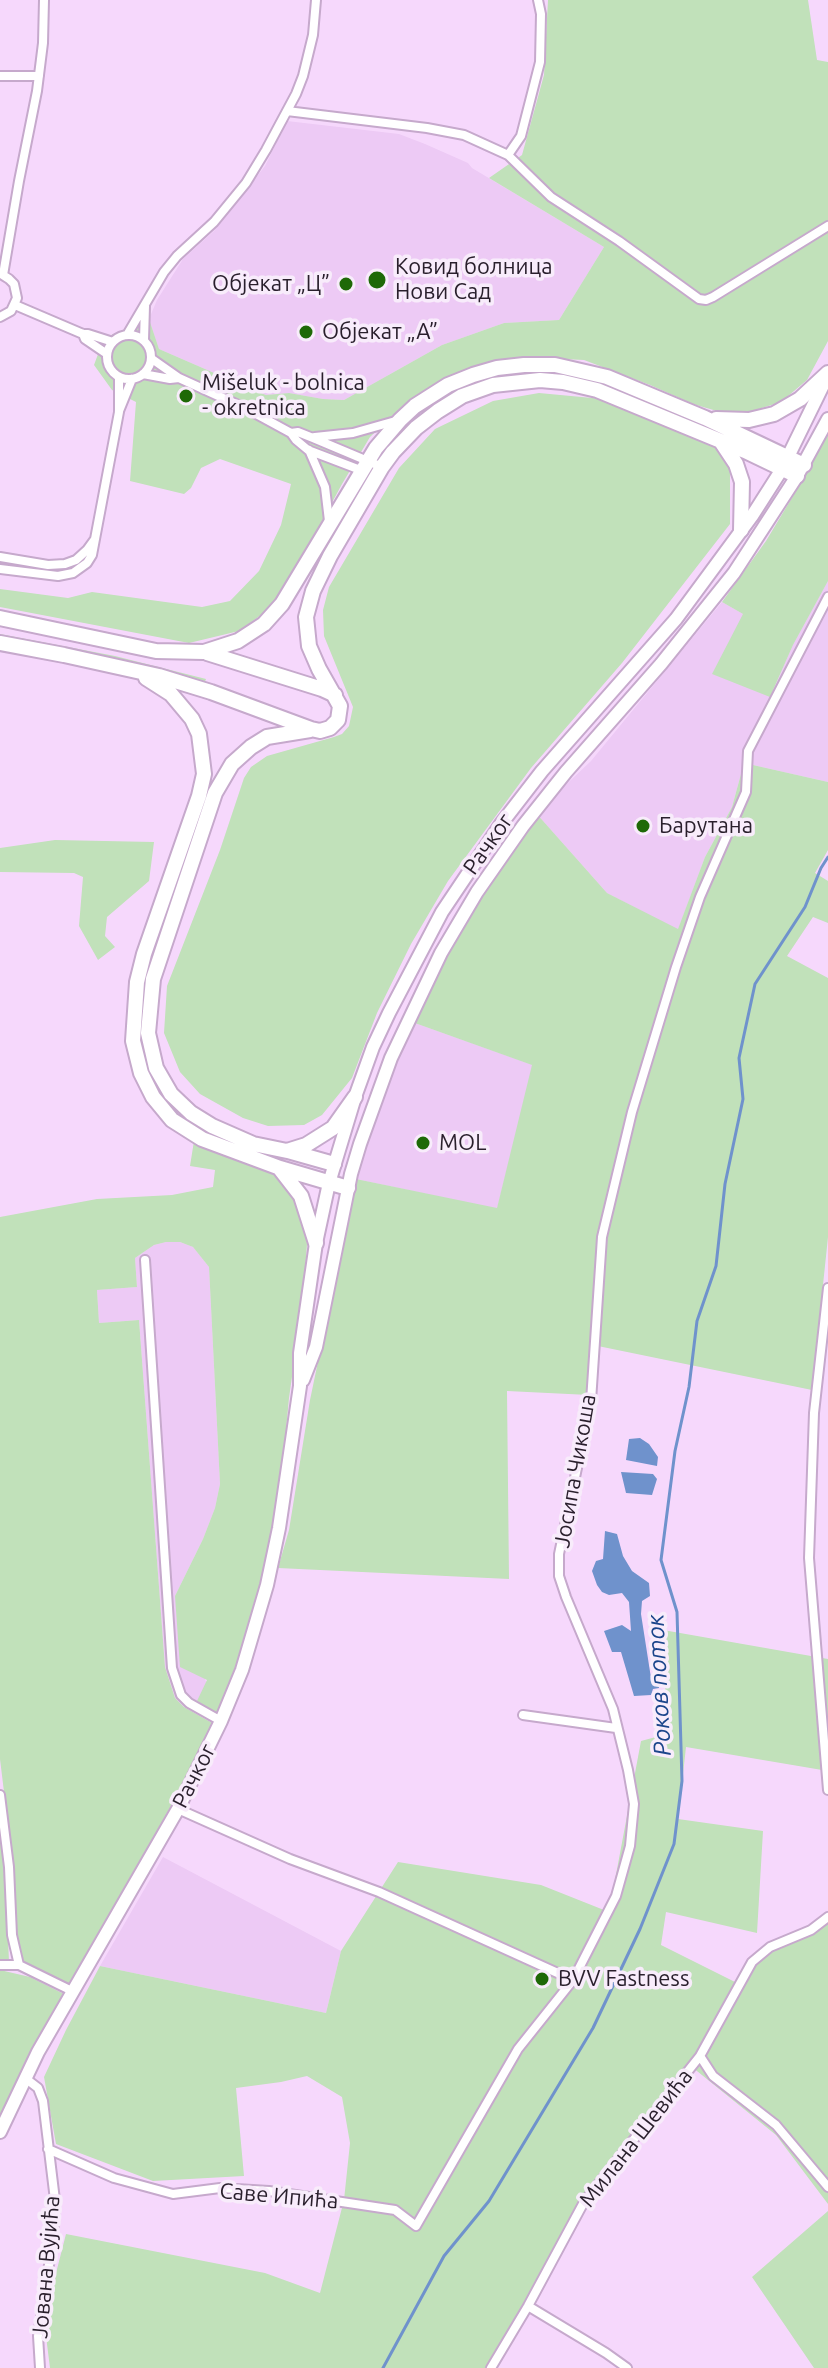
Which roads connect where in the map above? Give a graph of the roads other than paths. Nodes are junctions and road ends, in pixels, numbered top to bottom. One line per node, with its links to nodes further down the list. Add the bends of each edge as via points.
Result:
1 (44, 0): 5 (street)
2 (316, 0): 6 (street, via 303,76)
3 (538, 0): 7 (street, via 540,62 521,136)
4 (0, 76): 5 (street)
5 (39, 76): 9 (street)
6 (287, 111): 7 (street, via 464,135); 11 (street, via 246,183 177,256)
7 (508, 155): 8 (street, via 551,197 699,299 713,297)
8 (828, 226)
9 (2, 275): 10 (street, via 17,291)
10 (15, 305): 12 (street); 13 (street)
11 (145, 306): 14 (street); 15 (street)
12 (0, 317)
13 (83, 334): 16 (street); 17 (street)
14 (127, 335): 15 (street); 16 (street)
15 (144, 340): 18 (street)
16 (113, 342): 17 (street)
17 (107, 354): 21 (street)
18 (152, 359): 19 (street); 22 (street)
19 (143, 374): 22 (street); 23 (street)
20 (828, 374): 25 (highway, via 774,414 749,420); 32 (main road, Рачког)
21 (119, 377): 23 (street); 24 (street)
22 (179, 378): 28 (street)
23 (132, 379): 24 (street)
24 (119, 412): 38 (street)
25 (705, 418): 27 (highway, via 607,377 568,367 524,365 459,380); 32 (highway)
26 (828, 419): 34 (main road, Рачког)
27 (400, 420): 29 (street); 33 (highway)
28 (291, 433): 29 (street); 31 (street)
29 (313, 438): 33 (street)
30 (722, 443): 32 (highway); 35 (highway, via 607,393 528,380 484,388 451,403 416,428); 37 (highway, via 740,475)
31 (308, 450): 33 (street); 36 (street, via 325,487)
32 (784, 463): 34 (highway); 37 (main road, Рачког)
33 (365, 466): 35 (street); 36 (highway)
34 (800, 471): 53 (main road, Рачког, via 734,573 555,785 477,892 406,1023)
35 (380, 472): 46 (highway, via 309,602 309,646)
36 (329, 525): 44 (highway, via 290,592 264,624 238,641)
37 (741, 530): 48 (main road, Рачког, via 676,619 542,771 484,848 405,979)
38 (97, 535): 39 (street, via 76,560 65,564); 40 (street, via 87,563 73,573 50,576)
39 (0, 557)
40 (0, 569)
41 (828, 597): 60 (street, Јосипа Чикоша, via 748,751 746,792 676,967 632,1112 602,1237 591,1401 559,1576)
42 (0, 618): 44 (highway, via 156,651)
43 (0, 643): 45 (highway)
44 (204, 652): 46 (highway)
45 (128, 669): 47 (highway, via 211,692); 51 (highway, via 171,694 192,719 204,774 137,982 133,1041 141,1073 153,1097 185,1129)
46 (335, 696): 47 (highway, via 340,711 335,724 326,730)
47 (311, 729): 49 (highway, via 267,737 251,747 232,764 215,793 153,979 148,1033 162,1082 191,1113 253,1144)
48 (355, 1097): 49 (highway, via 333,1128); 50 (main road, Рачког)
49 (287, 1151): 50 (highway)
50 (334, 1164): 52 (main road, Рачког)
51 (280, 1168): 52 (highway); 54 (highway, via 301,1196)
52 (329, 1183): 53 (highway); 54 (main road, Рачког)
53 (348, 1188): 57 (main road, Рачког, via 316,1347)
54 (316, 1243): 57 (main road, Рачког)
55 (145, 1260): 59 (street, via 172,1668 181,1695)
56 (828, 1288): 61 (street, via 814,1413 809,1558)
57 (300, 1386): 59 (main road, Рачког, via 267,1585)
58 (523, 1715): 60 (street)
59 (221, 1721): 63 (main road, Рачког)
60 (616, 1728): 67 (street, Јосипа Чикоша, via 634,1804 630,1846 616,1896)
61 (828, 1790)
62 (0, 1795): 66 (street)
63 (178, 1809): 67 (street); 68 (main road, Рачког)
64 (828, 1917): 69 (street, Милана Шевића, via 752,1962)
65 (0, 1965): 66 (street)
66 (19, 1965): 68 (street)
67 (573, 1980): 74 (street, Јосипа Чикоша, via 518,2049)
68 (72, 1991): 70 (main road, Рачког)
69 (700, 2056): 73 (street, via 713,2076 776,2125); 75 (street, Милана Шевића, via 584,2202)
70 (25, 2078): 71 (main road, Рачког); 72 (street, Јована Вујића, via 38,2088 43,2101)
71 (0, 2132)
72 (48, 2149): 74 (street, Саве Ипића, via 114,2178 173,2194 220,2188 269,2191 395,2210); 76 (street, Јована Вујића, via 55,2200 38,2336)
73 (828, 2187)
74 (416, 2226)
75 (528, 2306): 77 (street, Милана Шевића); 78 (street)
76 (40, 2368)
77 (491, 2368)
78 (627, 2368)

